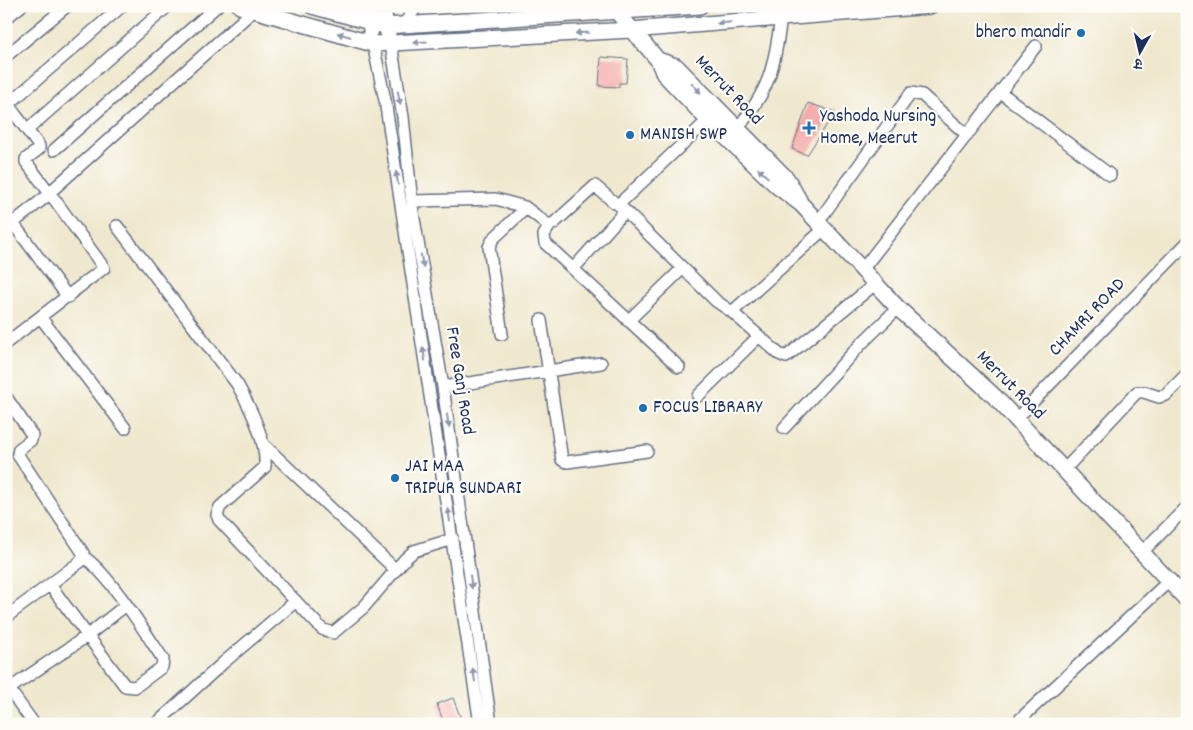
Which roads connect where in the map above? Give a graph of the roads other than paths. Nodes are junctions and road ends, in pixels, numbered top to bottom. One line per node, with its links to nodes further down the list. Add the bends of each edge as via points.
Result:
1 (21, 6): 15 (street)
2 (67, 6): 25 (street)
3 (122, 6): 29 (street, via 11,102 12,110)
4 (168, 6): 29 (street)
5 (217, 6): 32 (street)
6 (312, 6): 14 (main road)
7 (382, 6): 19 (main road)
8 (417, 6): 18 (street)
9 (700, 6): 12 (main road)
10 (930, 6): 17 (main road)
11 (247, 8): 22 (main road, one-way to 11); 34 (street)
12 (652, 8): 13 (main road)
13 (617, 9): 16 (main road); 20 (main road, Merrut Road)
14 (368, 14): 19 (main road); 22 (main road)
15 (6, 18)
16 (511, 18): 18 (main road); 21 (main road)
17 (781, 18): 20 (main road, one-way to 20); 30 (street, via 770,79 756,106)
18 (404, 24): 19 (main road)
19 (385, 26): 23 (main road)
20 (631, 30): 21 (main road, one-way to 21); 26 (main road, Merrut Road)
21 (514, 37): 23 (main road, one-way to 23)
22 (373, 44): 23 (main road); 71 (street, one-way to 22, via 385,100)
23 (391, 44): 35 (street, Free Ganj Road, one-way to 35)
24 (1036, 46): 27 (street)
25 (6, 56)
26 (658, 60): 28 (main road, Merrut Road, via 664,74); 30 (main road, Merrut Road, one-way to 30, via 676,66)
27 (1000, 92): 31 (street); 33 (street)
28 (708, 120): 36 (main road, Merrut Road, one-way to 28); 38 (street)
29 (27, 130): 34 (street, via 39,149 26,162)
30 (736, 130): 36 (main road, Merrut Road, via 787,179)
31 (967, 134): 42 (street, via 922,95 911,94); 46 (street)
32 (54, 150)
33 (1110, 175)
34 (50, 195): 39 (street); 48 (street, via 104,268)
35 (412, 201): 37 (street, via 485,197 506,200); 61 (street, Free Ganj Road, one-way to 61)
36 (801, 204): 42 (main road, Merrut Road)
37 (526, 208): 40 (street); 54 (street, via 493,239 489,247)
38 (621, 208): 40 (street, via 595,186); 44 (street); 45 (street)
39 (9, 220): 48 (street)
40 (550, 225): 45 (street, via 544,235 545,243)
41 (116, 226): 67 (street, via 237,384 252,413)
42 (821, 226): 46 (main road, Merrut Road); 50 (street)
43 (1187, 243): 64 (street, CHAMRI ROAD)
44 (683, 268): 50 (street, via 716,301); 53 (street)
45 (573, 269): 53 (street)
46 (862, 270): 47 (main road, Merrut Road)
47 (875, 284): 49 (main road, Merrut Road); 55 (street, via 790,356 778,354)
48 (68, 297): 51 (street)
49 (898, 308): 64 (main road, Merrut Road); 66 (street)
50 (732, 312): 55 (street)
51 (41, 318): 56 (street); 65 (street)
52 (541, 320): 59 (street)
53 (628, 320): 58 (street)
54 (502, 334)
55 (759, 336): 62 (street)
56 (6, 343)
57 (601, 363): 59 (street)
58 (679, 367)
59 (548, 371): 61 (street); 68 (street, via 562,460)
60 (1187, 374): 69 (street, via 1166,395 1159,397 1137,392)
61 (443, 386): 86 (street, Free Ganj Road, one-way to 86)
62 (698, 396)
63 (6, 398): 73 (street, via 32,435 18,455)
64 (1016, 419): 69 (main road, Merrut Road)
65 (125, 428)
66 (784, 428)
67 (261, 443): 74 (street); 78 (street, via 263,470 220,507 217,515)
68 (647, 451)
69 (1064, 470): 72 (main road, Merrut Road)
70 (1187, 507): 72 (street)
71 (453, 539): 74 (street, via 414,551); 85 (street, one-way to 71)
72 (1142, 552): 75 (main road, Merrut Road)
73 (84, 556): 76 (street); 79 (street)
74 (396, 570): 78 (street, via 364,607 333,633 322,629)
75 (1169, 581): 77 (main road, Merrut Road); 87 (street)
76 (50, 585): 80 (street); 81 (street)
77 (1187, 600)
78 (296, 601): 84 (street)
79 (126, 605): 81 (street); 81 (street, via 164,658 162,667 135,688 127,688)
80 (6, 617)
81 (86, 636): 82 (street)
82 (8, 690): 83 (street)
83 (34, 724)
84 (156, 724)
85 (480, 724)
86 (491, 724)
87 (1015, 724)

